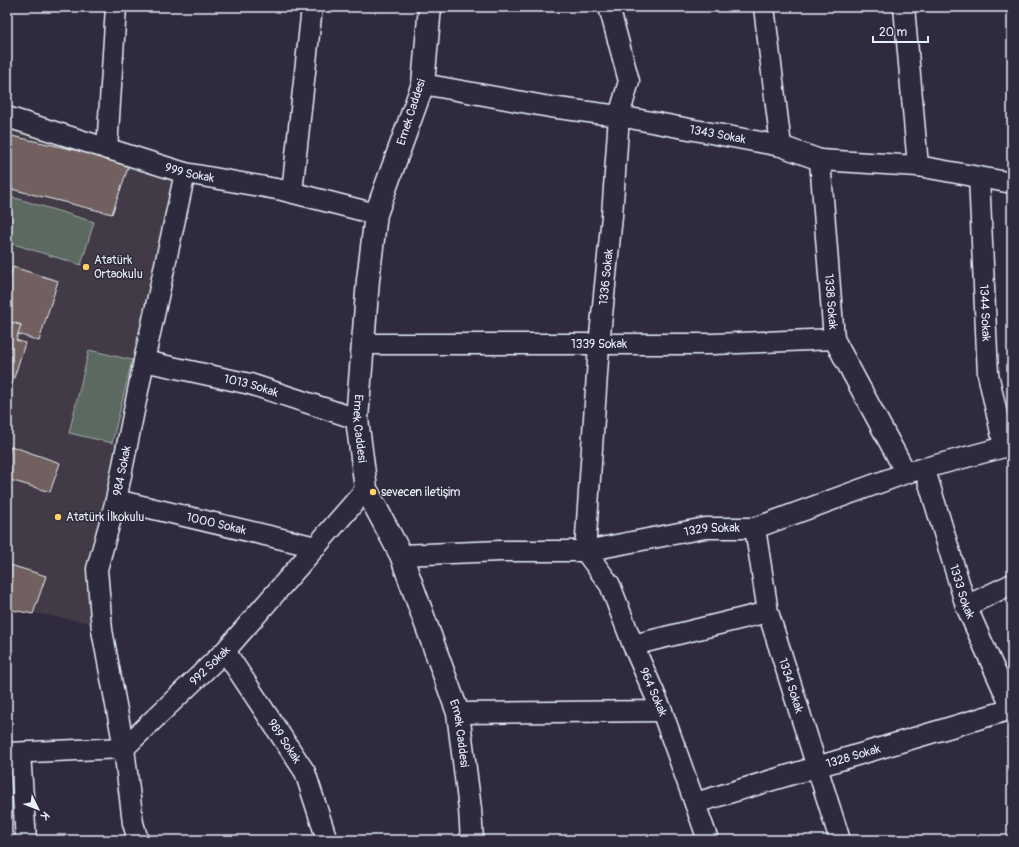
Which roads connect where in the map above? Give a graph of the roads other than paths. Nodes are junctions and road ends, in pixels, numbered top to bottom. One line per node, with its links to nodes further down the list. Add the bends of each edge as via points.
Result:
1 (116, 7): 11 (street)
2 (312, 7): 17 (street)
3 (430, 7): 7 (street, Emek Caddesi)
4 (609, 7): 8 (street, 1336 Sokak, via 629,81)
5 (764, 7): 10 (street)
6 (904, 7): 13 (street)
7 (423, 84): 8 (street, 1343 Sokak, via 550,107); 18 (street, Emek Caddesi)
8 (619, 116): 10 (street, 1343 Sokak); 21 (street, 1336 Sokak)
9 (7, 117): 11 (street, 999 Sokak)
10 (780, 146): 12 (street, 1343 Sokak)
11 (107, 149): 14 (street, 999 Sokak)
12 (820, 160): 13 (street, 1343 Sokak); 19 (street, 1338 Sokak)
13 (918, 166): 15 (street, 1343 Sokak)
14 (185, 173): 17 (street, 999 Sokak); 22 (street, 984 Sokak)
15 (979, 177): 16 (street, 1343 Sokak); 24 (street, 1344 Sokak, via 988,374)
16 (1012, 183)
17 (292, 192): 18 (street, 999 Sokak)
18 (376, 214): 20 (street, Emek Caddesi)
19 (834, 339): 21 (street, 1339 Sokak); 25 (street, 1338 Sokak)
20 (364, 344): 21 (street, 1339 Sokak); 23 (street, Emek Caddesi)
21 (599, 345): 30 (street, 1336 Sokak)
22 (144, 361): 23 (street, 1013 Sokak, via 250,384); 27 (street, 984 Sokak)
23 (357, 419): 26 (street, Emek Caddesi)
24 (1008, 446): 25 (street, 1329 Sokak)
25 (915, 471): 28 (street, 1329 Sokak); 33 (street, 1333 Sokak)
26 (366, 489): 29 (street, 992 Sokak); 31 (street, Emek Caddesi)
27 (116, 500): 29 (street, 1000 Sokak); 40 (street, 984 Sokak, via 97,569 102,630)
28 (755, 528): 30 (street, 1329 Sokak, via 705,528); 34 (street, 1334 Sokak)
29 (316, 547): 36 (street, 992 Sokak)
30 (585, 552): 31 (street, 1329 Sokak, via 501,551); 35 (street, 964 Sokak, via 610,585)
31 (401, 555): 39 (street, Emek Caddesi)
32 (1012, 584): 33 (street)
33 (966, 606): 37 (street, 1333 Sokak)
34 (768, 612): 35 (street); 42 (street, 1334 Sokak)
35 (633, 645): 38 (street, 964 Sokak)
36 (225, 651): 40 (street, 992 Sokak); 46 (street, 989 Sokak, via 305,772)
37 (1012, 709): 42 (street, 1328 Sokak)
38 (662, 711): 39 (street); 43 (street, 964 Sokak)
39 (458, 713): 47 (street, Emek Caddesi)
40 (124, 748): 41 (street); 45 (street, 984 Sokak, via 133,823)
41 (14, 753): 44 (street)
42 (817, 768): 43 (street, 1328 Sokak); 49 (street, 1334 Sokak)
43 (695, 803): 48 (street, 964 Sokak)
44 (26, 840)
45 (138, 840)
46 (327, 840)
47 (472, 840)
48 (708, 840)
49 (840, 840)

